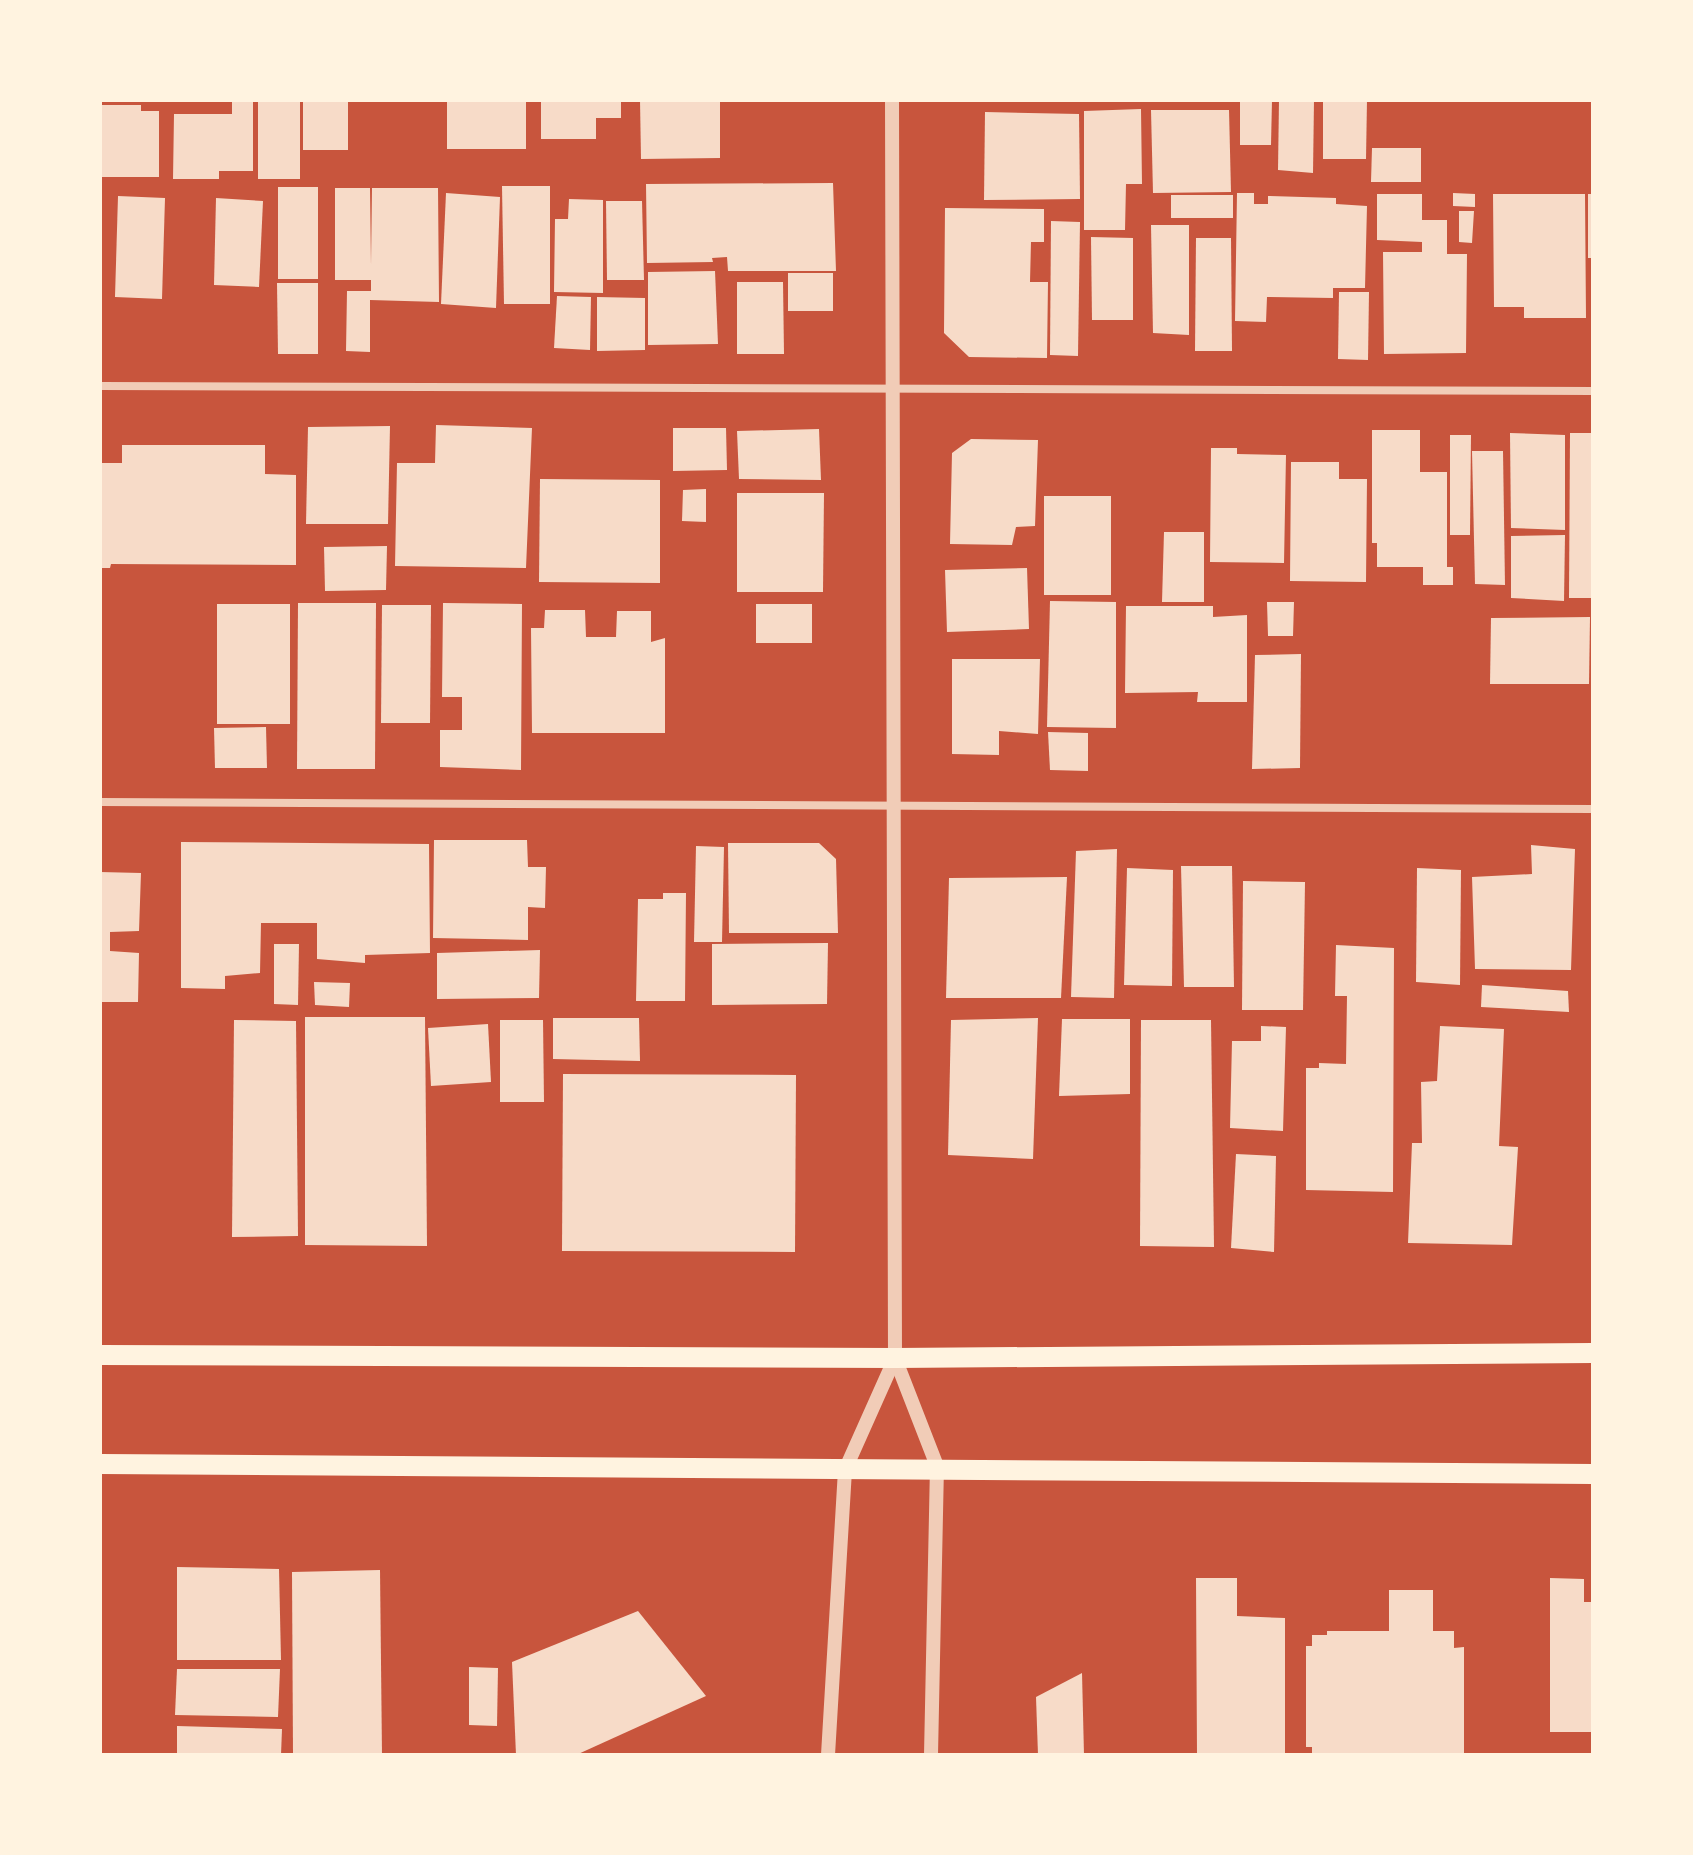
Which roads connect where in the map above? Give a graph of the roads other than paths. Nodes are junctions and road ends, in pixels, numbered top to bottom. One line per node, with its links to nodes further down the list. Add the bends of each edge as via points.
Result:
1 (892, 100): 3 (street)
2 (100, 386): 3 (street)
3 (891, 389): 4 (street); 6 (street)
4 (1593, 391)
5 (100, 802): 6 (street)
6 (893, 804): 7 (street); 10 (street)
7 (1593, 809)
8 (1593, 1353): 10 (main road)
9 (100, 1355): 10 (main road)
10 (895, 1358): 12 (street); 13 (street)
11 (100, 1464): 13 (main road)
12 (937, 1466): 13 (main road); 14 (main road); 16 (street)
13 (845, 1470): 15 (street)
14 (1593, 1474)
15 (828, 1755)
16 (931, 1755)

